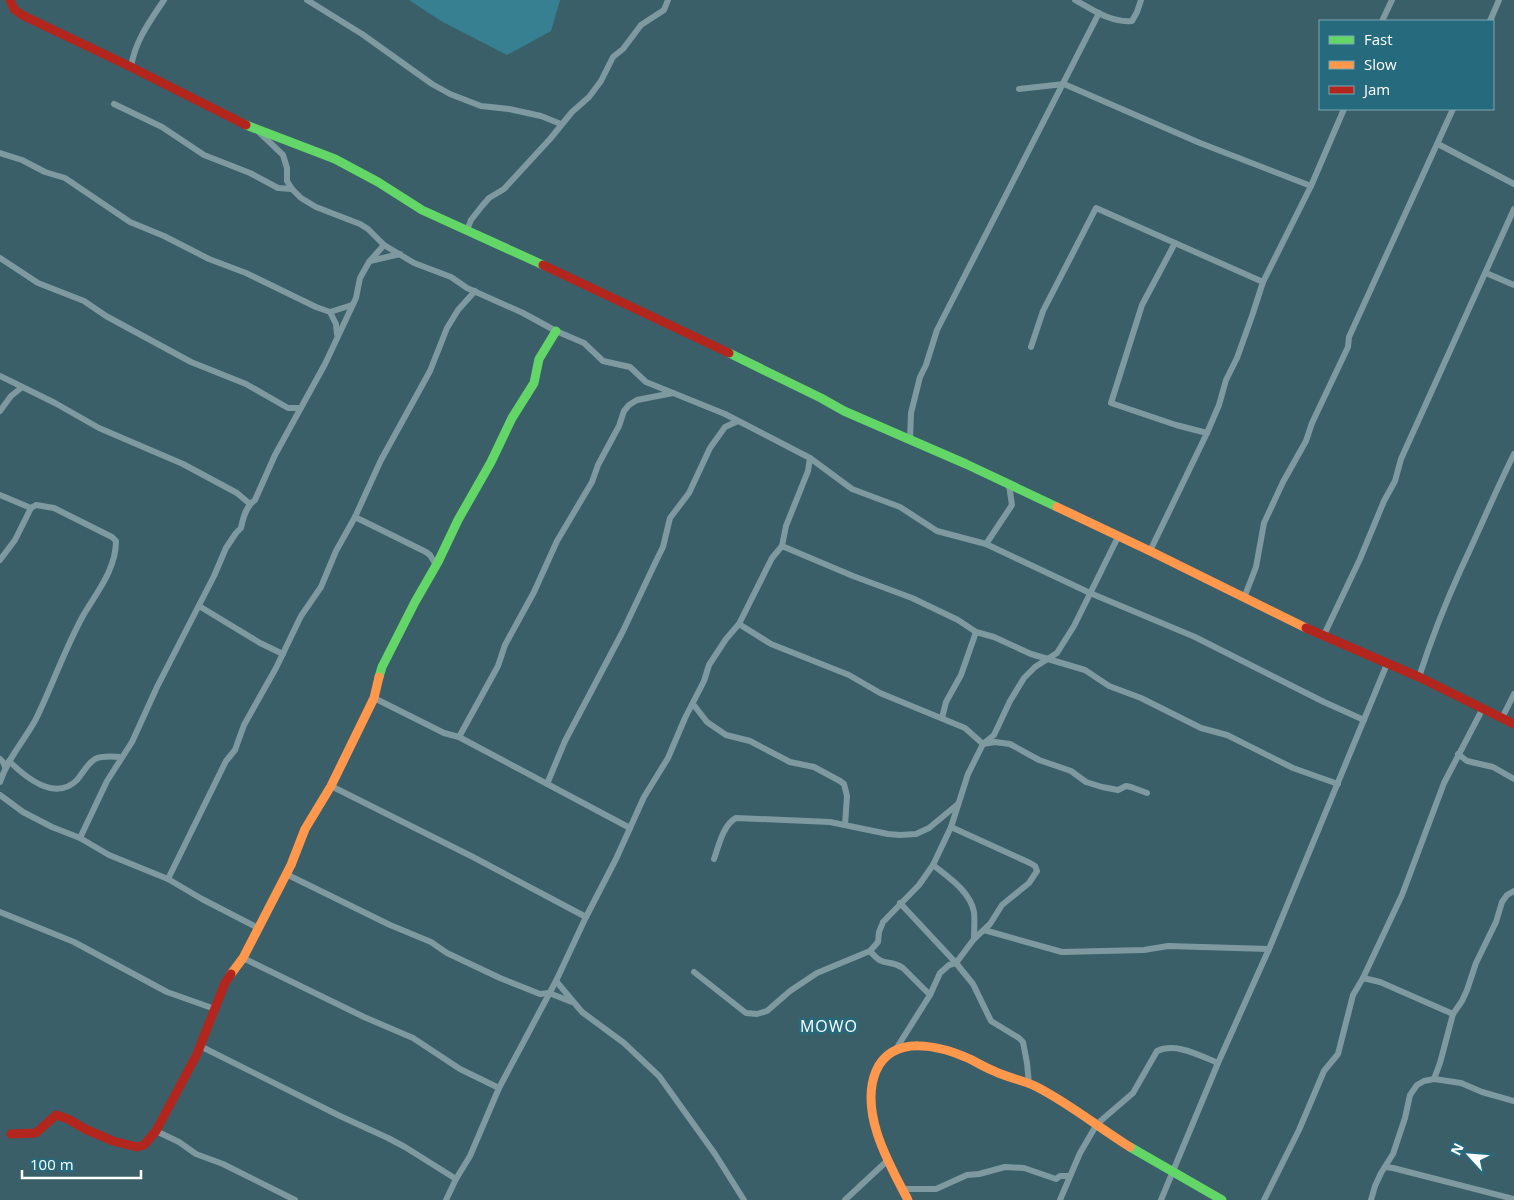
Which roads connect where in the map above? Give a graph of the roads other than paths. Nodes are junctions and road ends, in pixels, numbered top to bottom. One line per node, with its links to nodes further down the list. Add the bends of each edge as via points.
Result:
1 (10, 0): 12 (street, via 22,15)
2 (164, 0): 12 (street, via 135,48)
3 (307, 0): 18 (street, via 450,94 481,106 541,116)
4 (668, 0): 18 (street, via 664,10 642,26 613,57 593,93)
5 (1075, 0): 9 (street)
6 (1141, 0): 9 (street, via 1132,21 1122,22)
7 (1392, 0): 10 (street)
8 (1499, 0): 11 (street)
9 (1099, 14): 13 (street)
10 (1382, 20)
11 (1490, 20)
12 (131, 67): 19 (street)
13 (1064, 84): 14 (street); 25 (street, via 1200,143); 54 (street, via 937,330 911,412)
14 (1019, 89)
15 (114, 104): 26 (street, via 162,127 204,155 278,188)
16 (1344, 110): 25 (street)
17 (1453, 110): 22 (street)
18 (561, 124): 28 (street, via 504,189 489,198)
19 (258, 131): 20 (street); 21 (street)
20 (279, 138): 21 (street); 28 (street, via 335,159 422,210)
21 (271, 144): 26 (street, via 283,155 287,181)
22 (1438, 144): 24 (street); 71 (street, via 1349,337 1348,347 1306,441 1264,523 1256,567)
23 (0, 153): 39 (street, via 72,182 130,222)
24 (1514, 184)
25 (1311, 186): 35 (street)
26 (292, 189): 30 (street, via 316,207 360,224)
27 (1514, 209): 34 (street)
28 (467, 230): 54 (street)
29 (1175, 243): 35 (street); 42 (street, via 1096,208 1043,311); 53 (street, via 1142,305 1111,403)
30 (384, 245): 31 (street); 33 (street)
31 (400, 254): 33 (street); 37 (street)
32 (0, 258): 46 (street, via 38,283 84,301 191,362 246,384)
33 (368, 262): 38 (street)
34 (1486, 273): 36 (street); 75 (street)
35 (1263, 282): 53 (street)
36 (1514, 285)
37 (475, 291): 40 (street); 63 (street, via 447,328 430,371 381,460)
38 (352, 305): 39 (street); 41 (street)
39 (330, 312): 41 (street)
40 (556, 331): 45 (street, via 584,343 603,361 630,367 646,382); 69 (street, via 539,359 534,383 512,418)
41 (337, 336): 47 (street)
42 (1031, 347)
43 (0, 376): 44 (street)
44 (21, 388): 48 (street); 61 (street, via 98,428 183,464 237,493)
45 (673, 393): 49 (street); 90 (street, via 628,404 592,482 557,540 505,645 498,666)
46 (288, 408): 47 (street); 50 (street)
47 (300, 408): 50 (street)
48 (0, 412)
49 (724, 414): 51 (street); 52 (street)
50 (293, 420): 61 (street, via 255,500)
51 (738, 421): 52 (street); 56 (street)
52 (725, 428): 98 (street, via 710,448 689,493 670,518 663,547 565,741)
53 (1207, 433): 67 (street)
54 (910, 440): 59 (street)
55 (1514, 454): 79 (street, via 1455,580)
56 (810, 458): 57 (street); 58 (street)
57 (820, 464): 58 (street); 65 (street, via 852,489 900,507 937,531)
58 (808, 471): 66 (street, via 789,515)
59 (1009, 485): 64 (street); 65 (street, via 1012,505)
60 (0, 494): 62 (street)
61 (250, 504): 72 (street, via 242,528 226,548)
62 (31, 508): 68 (street, via 15,540); 95 (street, via 36,504 54,508 112,537 116,548 111,566 63,656 41,708)
63 (355, 517): 69 (street, via 426,552); 76 (street)
64 (1118, 537): 67 (street); 70 (street)
65 (986, 544): 70 (street)
66 (782, 546): 73 (street, via 772,558); 74 (street, via 912,598)
67 (1150, 551): 71 (street)
68 (0, 560)
69 (436, 565): 81 (street, via 382,667)
70 (1090, 593): 77 (street, via 1057,653); 88 (street, via 1195,637)
71 (1244, 598): 75 (street)
72 (199, 606): 76 (street); 93 (street)
73 (739, 624): 82 (street, via 712,659); 86 (street, via 771,644 849,675 880,693)
74 (976, 632): 77 (street); 86 (street)
75 (1323, 637): 78 (street)
76 (283, 654): 111 (street, via 244,724 235,750 226,761)
77 (1048, 658): 91 (street, via 1024,678 994,734); 99 (street, via 1085,670 1109,686 1201,728 1227,735 1293,768)
78 (1387, 664): 79 (street); 88 (street)
79 (1419, 677): 83 (street)
80 (1514, 694): 87 (street)
81 (374, 698): 90 (street, via 444,733); 100 (street)
82 (693, 704): 84 (street); 85 (street)
83 (1483, 708): 87 (street); 92 (street)
84 (701, 716): 85 (street); 104 (street, via 726,734 840,780 847,796)
85 (685, 718): 106 (street, via 668,758 648,789)
86 (942, 718): 91 (street, via 965,728)
87 (1502, 718): 89 (street)
88 (1364, 720): 99 (street)
89 (1514, 724)
90 (460, 737): 98 (street)
91 (984, 744): 101 (street, via 1010,744 1039,760 1071,771 1086,782 1118,790 1131,786); 103 (street, via 968,774)
92 (1458, 754): 96 (street, via 1467,761 1493,767); 124 (street, via 1444,782 1402,895)
93 (122, 757): 95 (street, via 96,759 69,786 61,788 37,783); 107 (street)
94 (0, 759): 95 (street)
95 (7, 764): 97 (street)
96 (1514, 779)
97 (0, 782)
98 (547, 784): 106 (street)
99 (1338, 784): 119 (street)
100 (331, 786): 110 (street, via 305,829); 115 (street)
101 (1147, 793)
102 (0, 795): 107 (street, via 24,812)
103 (958, 804): 104 (street, via 929,828 916,834 888,834); 105 (street)
104 (845, 825): 108 (street, via 736,818 727,826)
105 (951, 827): 109 (street); 117 (street, via 1035,866 1037,871 1033,879 1002,905)
106 (630, 828): 115 (street)
107 (80, 838): 111 (street, via 109,855)
108 (714, 858)
109 (933, 865): 113 (street); 118 (street, via 958,885 970,903 974,911)
110 (286, 874): 116 (street); 126 (street, via 432,942 447,953 500,978 540,994)
111 (168, 880): 116 (street)
112 (1514, 891): 130 (street, via 1502,902 1462,1001)
113 (900, 904): 120 (street, via 882,922 878,942); 122 (street)
114 (0, 912): 129 (street, via 74,942 168,992)
115 (586, 917): 125 (street)
116 (258, 928): 121 (street)
117 (984, 930): 118 (street); 119 (street, via 1062,952 1176,946)
118 (974, 939): 122 (street)
119 (1269, 949): 133 (street)
120 (870, 951): 123 (street, via 817,973 767,1011 757,1014 746,1013); 127 (street, via 878,960 903,968)
121 (243, 958): 129 (street, via 225,983); 136 (street, via 413,1038)
122 (956, 963): 127 (street, via 949,964 940,973); 135 (street, via 973,984 991,1021 1023,1042)
123 (694, 972)
124 (1364, 978): 130 (street); 156 (street, via 1350,1003 1338,1054 1324,1071)
125 (556, 981): 126 (street); 128 (street)
126 (549, 994): 128 (street); 136 (street)
127 (930, 995): 132 (street)
128 (572, 1002): 150 (street, via 659,1076)
129 (215, 1009): 131 (street)
130 (1452, 1014): 134 (street)
131 (200, 1046): 139 (street); 145 (street, via 388,1138)
132 (896, 1049): 135 (street, via 911,1045 931,1046 956,1053); 141 (street, via 883,1058 875,1070 872,1087 876,1129)
133 (1218, 1063): 138 (street, via 1183,1049 1169,1047 1157,1051 1133,1093); 143 (street)
134 (1434, 1079): 137 (street, via 1462,1083); 142 (street, via 1417,1085 1410,1095 1406,1118)
135 (1029, 1084): 138 (street)
136 (499, 1088): 145 (street, via 470,1156)
137 (1514, 1101)
138 (1096, 1124): 143 (street); 144 (street)
139 (156, 1131): 140 (street, via 142,1146 125,1145 56,1116 36,1133); 149 (street, via 196,1154)
140 (11, 1134)
141 (888, 1160): 146 (street); 151 (street)
142 (1385, 1167): 148 (street); 157 (street)
143 (1173, 1173): 154 (street); 155 (street)
144 (1070, 1176): 146 (street, via 1056,1179 1024,1168 1005,1167 967,1175 936,1189); 153 (street)
145 (456, 1179): 147 (street)
146 (902, 1190): 152 (street)
147 (448, 1199)
148 (1514, 1199)
149 (296, 1200)
150 (744, 1200)
151 (845, 1200)
152 (908, 1200)
153 (1060, 1200)
154 (1161, 1200)
155 (1222, 1200)
156 (1264, 1200)
157 (1372, 1200)

